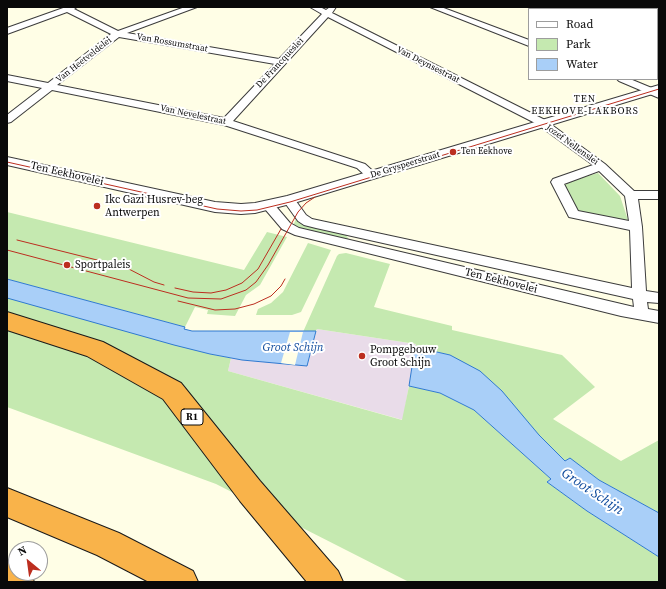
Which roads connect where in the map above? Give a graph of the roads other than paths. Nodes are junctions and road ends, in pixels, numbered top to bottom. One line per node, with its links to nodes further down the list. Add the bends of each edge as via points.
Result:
1 (193, 7): 8 (street, Van Heetveldelei)
2 (314, 7): 6 (street, Van Deynsestraat)
3 (335, 7): 6 (street, De Francqueslei)
4 (434, 7): 9 (street)
5 (71, 8): 7 (street); 8 (street, Van Rossumstraat)
6 (327, 13): 10 (street, De Francqueslei); 17 (street, Van Deynsestraat)
7 (7, 31)
8 (117, 34): 10 (street, Van Rossumstraat); 13 (street, Van Heetveldelei)
9 (528, 44)
10 (281, 62): 16 (street, De Francqueslei)
11 (7, 78): 13 (street, Van Nevelestraat)
12 (625, 80): 14 (street)
13 (50, 86): 15 (street, Van Heetveldelei); 16 (street, Van Nevelestraat)
14 (656, 91): 17 (street, De Gryspeerstraat)
15 (7, 120)
16 (226, 122): 20 (street, Van Nevelestraat, via 361,166)
17 (543, 123): 19 (street, Jozef Nellenslei); 20 (street, De Gryspeerstraat)
18 (7, 160): 24 (street, Ten Eekhovelei, via 215,207 241,209)
19 (601, 166): 21 (street, Jozef Nellenslei); 26 (street, Jozef Nellenslei, via 557,182 573,214)
20 (371, 175): 23 (street, De Gryspeerstraat)
21 (631, 195): 22 (street); 26 (street)
22 (659, 195)
23 (292, 205): 24 (street, Ten Eekhovelei); 25 (street); 27 (street, Ten Eekhovelei, via 308,222)
24 (269, 206): 25 (street, Ten Eekhovelei)
25 (286, 226): 27 (street, Ten Eekhovelei, via 295,231)
26 (636, 227): 28 (street)
27 (362, 241): 28 (street, Ten Eekhovelei); 30 (street, Ten Eekhovelei)
28 (639, 295): 29 (street, Ten Eekhovelei); 30 (street)
29 (659, 298)
30 (642, 314): 31 (street, Ten Eekhovelei)
31 (659, 317)
32 (7, 321): 37 (highway, R1, via 95,349 172,391 250,491)
33 (10, 499): 36 (highway, via 108,544)
34 (7, 576): 35 (highway)
35 (18, 582)
36 (182, 582)
37 (327, 582)

